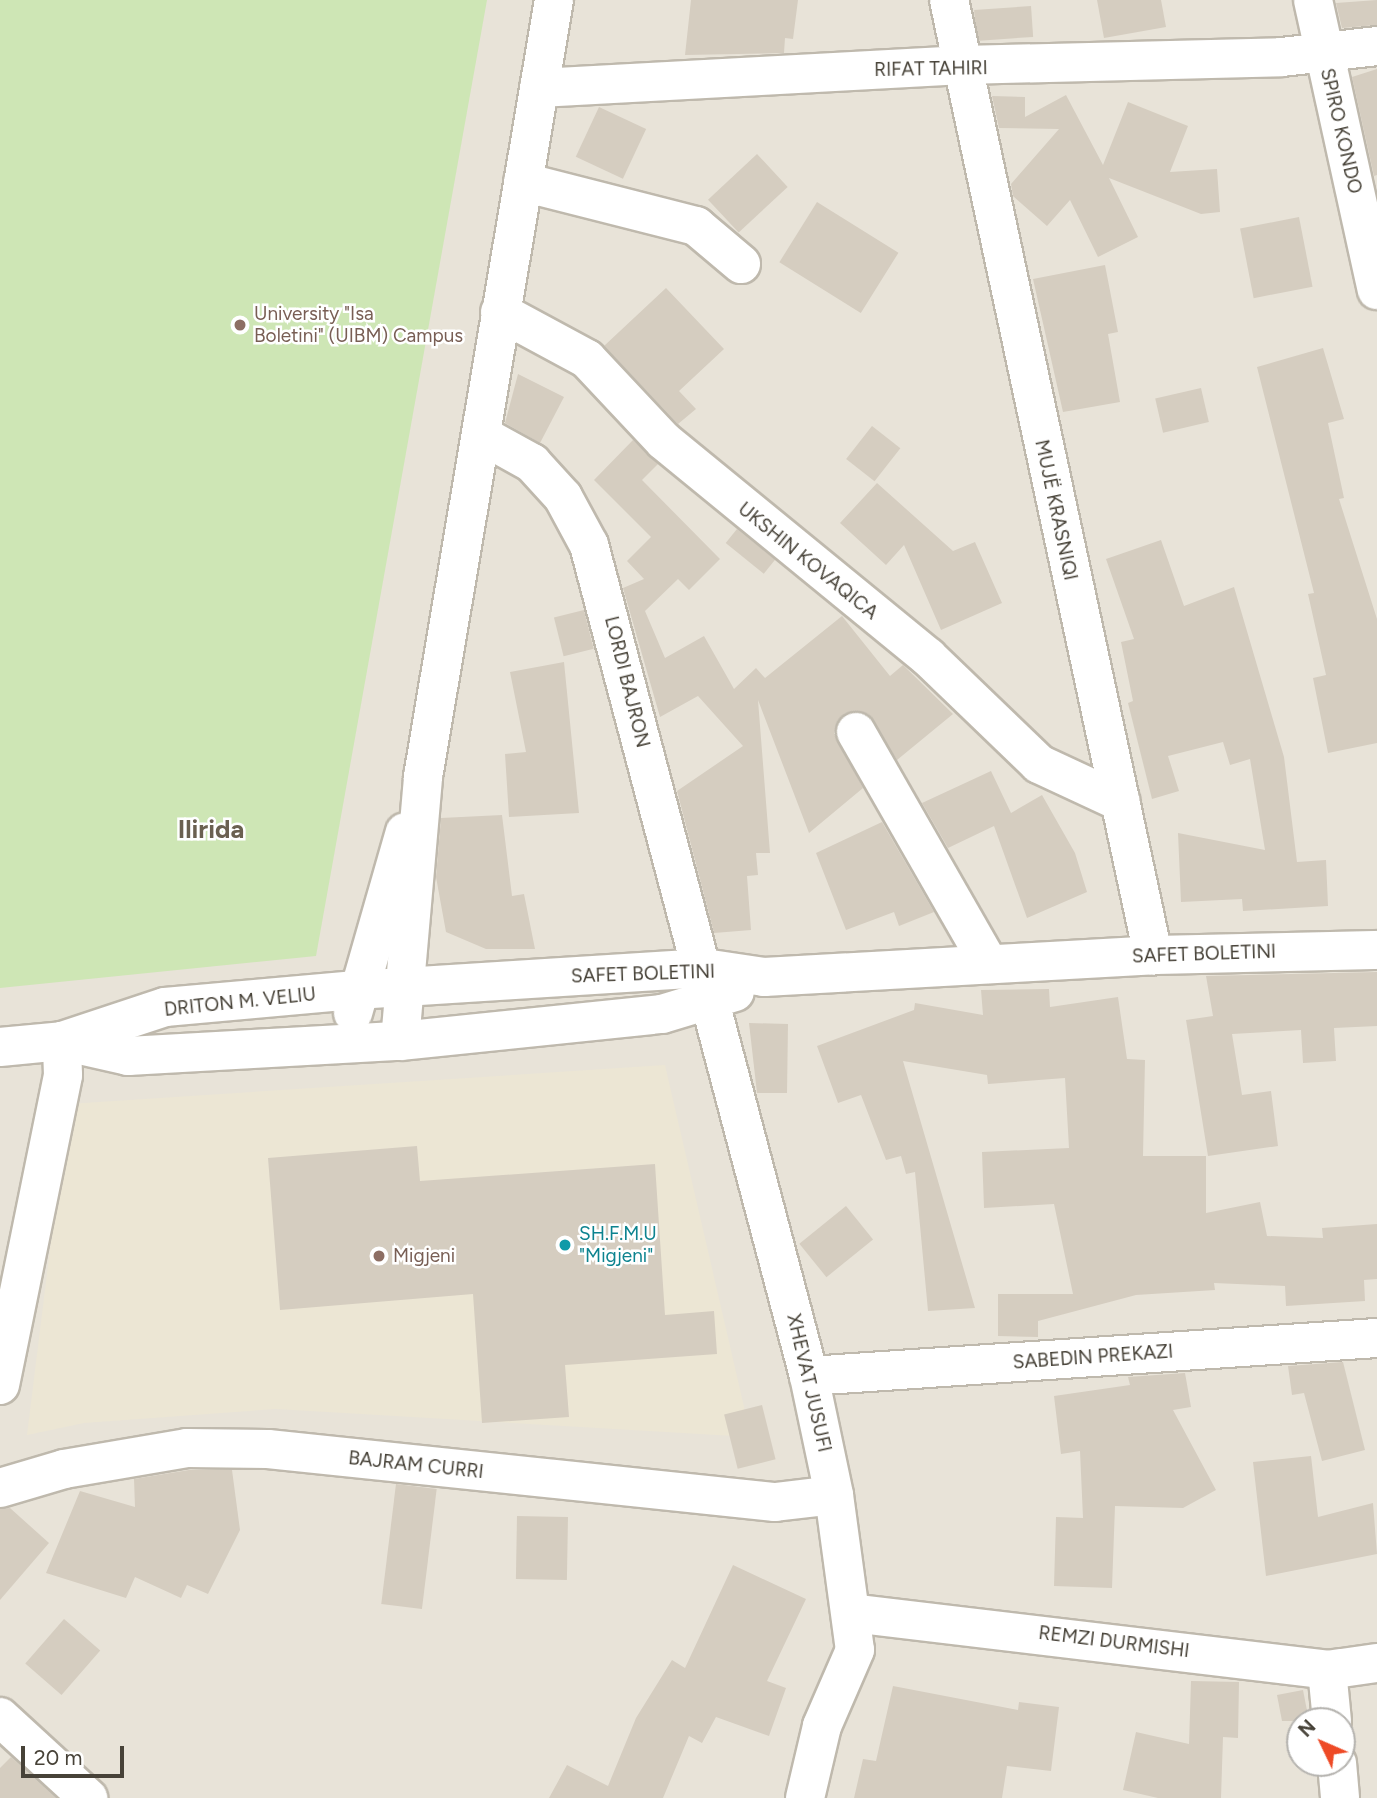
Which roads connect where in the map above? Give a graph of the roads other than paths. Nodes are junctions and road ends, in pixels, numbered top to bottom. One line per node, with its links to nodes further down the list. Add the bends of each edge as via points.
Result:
1 (554, 0): 7 (street)
2 (949, 0): 6 (street, MUJË KRASNIQI)
3 (1313, 0): 5 (street, SPIRO KONDO)
4 (1377, 46): 5 (street, RIFAT TAHIRI)
5 (1324, 54): 6 (street, RIFAT TAHIRI); 10 (street, SPIRO KONDO)
6 (962, 65): 7 (street, RIFAT TAHIRI); 14 (street, MUJË KRASNIQI)
7 (539, 88): 8 (street)
8 (523, 182): 9 (street, via 696,226); 11 (street)
9 (741, 264)
10 (1377, 290)
11 (500, 312): 12 (street); 14 (street, UKSHIN KOVAQICA, via 587,359 664,441 928,657 1039,764)
12 (485, 437): 18 (street, LORDI BAJRON, via 531,463 555,488 589,545); 19 (street)
13 (856, 732): 17 (street)
14 (1121, 803): 16 (street, MUJË KRASNIQI)
15 (1377, 950): 16 (street, SAFET BOLETINI)
16 (1153, 955): 17 (street, SAFET BOLETINI)
17 (989, 964): 18 (street, SAFET BOLETINI, via 764,977)
18 (708, 986): 19 (street, SAFET BOLETINI); 21 (street, SAFET BOLETINI); 24 (street, XHEVAT JUSUFI)
19 (380, 990): 20 (street, DRITON M. VELIU, via 165,1007); 21 (street); 21 (street)
20 (62, 1041): 21 (street, DRITON M. VELIU, via 128,1056); 22 (street, DRITON M. VELIU); 25 (street, via 60,1087)
21 (375, 1041)
22 (0, 1047)
23 (1377, 1338): 24 (street, SABEDIN PREKAZI)
24 (810, 1376): 27 (street, XHEVAT JUSUFI)
25 (0, 1385)
26 (0, 1488): 27 (street, BAJRAM CURRI, via 64,1469 187,1448 268,1449 775,1502)
27 (834, 1495): 28 (street, XHEVAT JUSUFI)
28 (851, 1613): 30 (street, REMZI DURMISHI); 35 (street, XHEVAT JUSUFI, via 855,1650 822,1726)
29 (1377, 1663): 30 (street, REMZI DURMISHI)
30 (1327, 1670): 31 (street)
31 (1331, 1707)
32 (0, 1717): 34 (street)
33 (1338, 1777): 36 (street)
34 (88, 1798)
35 (805, 1798)
36 (1340, 1798)

